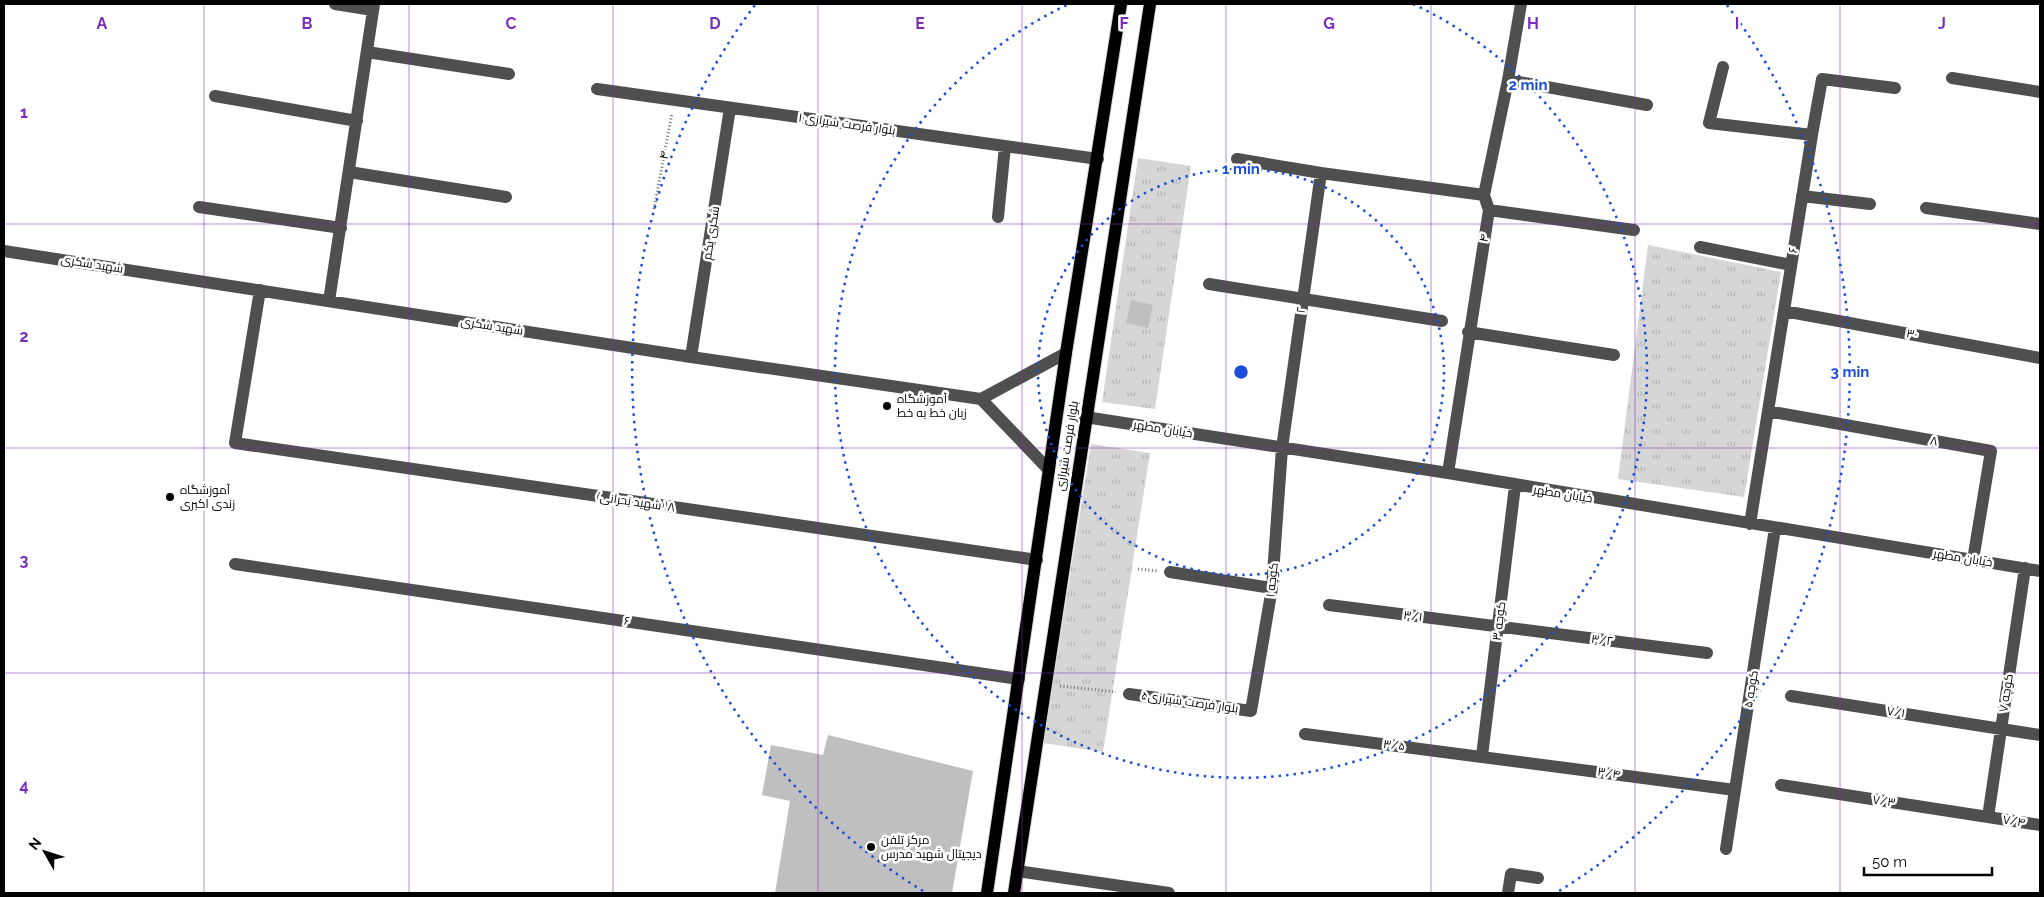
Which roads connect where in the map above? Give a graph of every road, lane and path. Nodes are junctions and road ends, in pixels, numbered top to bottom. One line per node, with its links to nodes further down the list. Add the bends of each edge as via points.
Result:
1 (335, 4): 5 (street)
2 (1122, 4): 21 (main road, بلوار فرصت شیرازی)
3 (1150, 4): 53 (main road, بلوار فرصت شیرازی)
4 (1521, 4): 10 (street, ۴)
5 (374, 7): 6 (street)
6 (367, 52): 8 (street); 18 (street)
7 (1723, 68): 19 (street, via 1709,123)
8 (508, 74)
9 (1952, 78): 13 (street)
10 (1508, 80): 16 (street); 25 (street, ۴)
11 (1895, 88): 19 (street, ۶, via 1822,79)
12 (596, 89): 15 (street, بلوار فرصت شیرازی۱۰)
13 (2040, 92)
14 (215, 96): 18 (street)
15 (675, 100): 17 (street, بلوار فرصت شیرازی۱۰); 31 (path, ۴)
16 (1648, 105)
17 (730, 108): 20 (street, بلوار فرصت شیرازی۱۰); 49 (street, شکری یکم)
18 (357, 121): 23 (street)
19 (1812, 135): 26 (street, ۶)
20 (1005, 146): 21 (street, بلوار فرصت شیرازی۱۰); 33 (street)
21 (1098, 159): 47 (main road, بلوار فرصت شیرازی)
22 (1237, 159): 24 (street)
23 (349, 172): 27 (street); 35 (street)
24 (1321, 173): 25 (street); 42 (street, ۲)
25 (1484, 196): 32 (street, ۴)
26 (1802, 196): 28 (street); 39 (street, ۶)
27 (506, 197)
28 (1870, 204)
29 (199, 207): 35 (street)
30 (1926, 208): 34 (street)
31 (654, 209)
32 (1488, 210): 36 (street); 46 (street, ۴)
33 (998, 217)
34 (2040, 224)
35 (341, 228): 43 (street)
36 (1634, 230)
37 (1700, 247): 39 (street)
38 (4, 251): 41 (street, شهید شکری)
39 (1791, 265): 44 (street, ۶)
40 (1209, 284): 42 (street)
41 (260, 290): 43 (street, شهید شکری); 60 (street, (شهید بَحرانی )۸, via 235,443)
42 (1302, 299): 45 (street); 54 (street, ۲)
43 (330, 301): 49 (street, شهید شکری)
44 (1784, 311): 50 (street, ۳۰); 52 (street, ۶)
45 (1442, 321)
46 (1468, 332): 48 (street); 56 (street, ۴)
47 (1066, 353): 51 (street); 55 (main road, بلوار فرصت شیرازی)
48 (1614, 355)
49 (691, 357): 51 (street, شهید شکری)
50 (2040, 358)
51 (981, 399): 55 (street)
52 (1768, 411): 58 (street, ۶); 61 (street, ۸, via 1991,451)
53 (1085, 417): 54 (street, خیابان مطهر); 72 (main road, بلوار فرصت شیرازی)
54 (1282, 448): 56 (street, خیابان مطهر); 67 (street, کوچه ۱)
55 (1049, 470): 60 (main road, بلوار فرصت شیرازی)
56 (1448, 473): 57 (street, خیابان مطهر)
57 (1515, 486): 58 (street, خیابان مطهر); 69 (street, کوچه ۳)
58 (1750, 524): 59 (street, خیابان مطهر)
59 (1775, 528): 61 (street, خیابان مطهر); 81 (street, کوچه ۵)
60 (1037, 560): 71 (main road, بلوار فرصت شیرازی)
61 (1973, 560): 63 (street, خیابان مطهر)
62 (235, 564): 71 (street, ۶)
63 (2025, 568): 65 (street, خیابان مطهر); 76 (street, کوچه ۷)
64 (1138, 569): 66 (path)
65 (2040, 571)
66 (1170, 572): 67 (street)
67 (1272, 588): 75 (street, کوچه ۱)
68 (1329, 605): 69 (street, ۳/۱)
69 (1498, 626): 70 (street, ۳/۲); 79 (street, کوچه ۳)
70 (1707, 653)
71 (1019, 679): 87 (main road, بلوار فرصت شیرازی)
72 (1046, 684): 73 (path); 85 (main road, بلوار فرصت شیرازی)
73 (1129, 694): 75 (street, بلوار فرصت شیرازی۵)
74 (1791, 696): 76 (street, ۷/۱)
75 (1251, 711)
76 (2001, 729): 78 (street, ۷/۱); 82 (street, کوچه ۷)
77 (1305, 734): 79 (street, ۳/۵)
78 (2040, 735)
79 (1482, 756): 81 (street, ۳/۴)
80 (1781, 785): 82 (street, ۷/۳)
81 (1735, 790): 84 (street, کوچه ۵)
82 (1988, 817): 83 (street, ۷/۴)
83 (2040, 826)
84 (1726, 849)
85 (1017, 870): 88 (main road, بلوار فرصت شیرازی); 89 (street)
86 (1538, 878): 90 (street, via 1511,874)
87 (986, 893)
88 (1014, 893)
89 (1168, 893)
90 (1508, 893)

